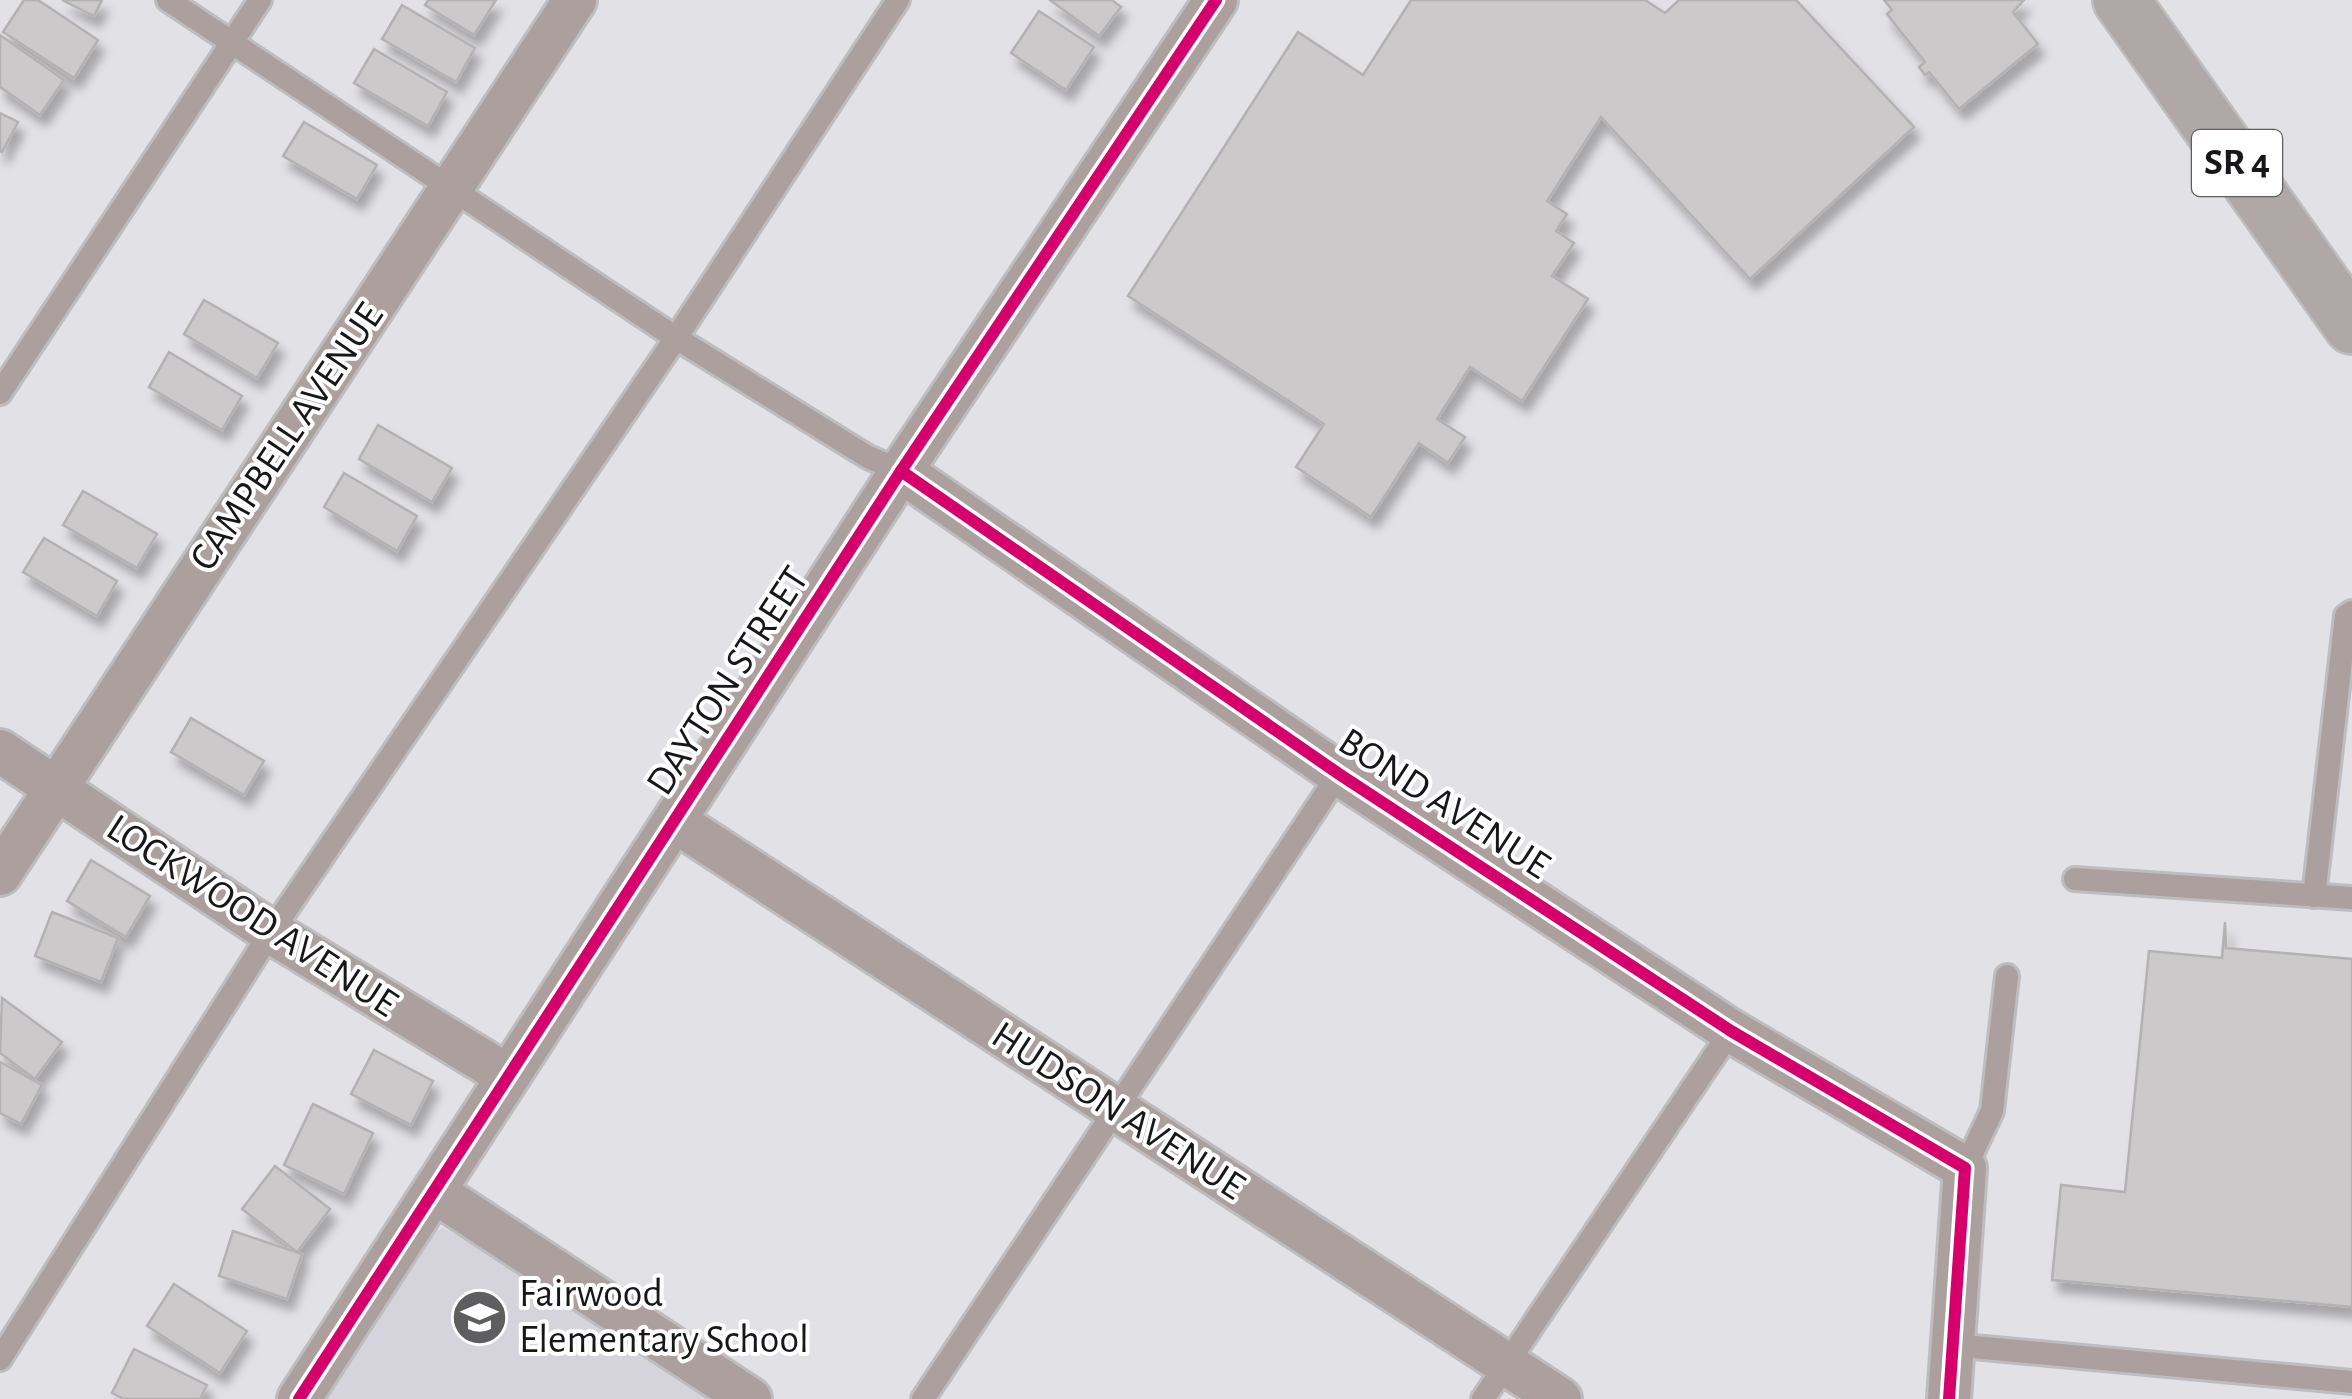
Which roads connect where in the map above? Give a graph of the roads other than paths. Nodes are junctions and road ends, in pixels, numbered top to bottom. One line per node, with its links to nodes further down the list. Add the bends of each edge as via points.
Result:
1 (168, 0): 7 (lane)
2 (260, 0): 7 (lane)
3 (575, 0): 8 (street, CAMPBELL AVENUE)
4 (898, 0): 10 (lane)
5 (1216, 0): 12 (street, DAYTON STREET)
6 (2121, 0): 9 (highway, SR 4)
7 (231, 44): 8 (lane); 11 (lane)
8 (450, 191): 10 (lane); 16 (street, CAMPBELL AVENUE)
9 (2352, 326)
10 (676, 338): 12 (lane); 22 (lane)
11 (0, 394)
12 (901, 471): 15 (street, BOND AVENUE); 17 (street, DAYTON STREET)
13 (2352, 612): 20 (lane, via 2346,616)
14 (0, 752): 16 (street, LOCKWOOD AVENUE)
15 (1339, 774): 24 (street, BOND AVENUE); 26 (lane)
16 (55, 787): 18 (street, CAMPBELL AVENUE); 22 (street, LOCKWOOD AVENUE)
17 (676, 822): 25 (street, DAYTON STREET); 26 (street, HUDSON AVENUE)
18 (0, 874)
19 (2076, 880): 20 (lane)
20 (2314, 896): 21 (lane)
21 (2352, 898)
22 (270, 932): 25 (street, LOCKWOOD AVENUE); 30 (lane)
23 (2007, 976): 27 (lane, via 1992,1111)
24 (1730, 1031): 27 (street, BOND AVENUE); 31 (lane)
25 (508, 1076): 28 (street, DAYTON STREET)
26 (1118, 1111): 31 (street, HUDSON AVENUE); 35 (lane)
27 (1966, 1168): 29 (street)
28 (436, 1192): 33 (street, DAYTON STREET); 34 (street)
29 (1952, 1346): 32 (lane); 37 (street)
30 (0, 1359)
31 (1494, 1382): 36 (street, HUDSON AVENUE)
32 (2352, 1382)
33 (299, 1399)
34 (750, 1399)
35 (923, 1399)
36 (1560, 1399)
37 (1949, 1399)

